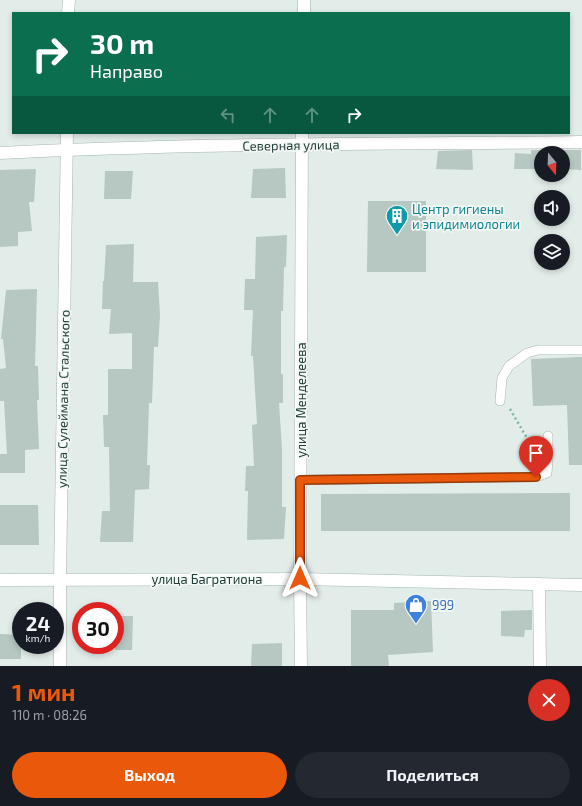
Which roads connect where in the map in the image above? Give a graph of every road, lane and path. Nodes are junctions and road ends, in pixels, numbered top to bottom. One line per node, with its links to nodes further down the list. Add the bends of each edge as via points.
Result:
1 (68, 0): 3 (street)
2 (304, 0): 4 (street)
3 (68, 12)
4 (304, 12)
5 (67, 134): 8 (street, улица Сулеймана Стальского)
6 (302, 139): 7 (street, Северная улица); 8 (street, Северная улица); 14 (street, улица Менделеева)
7 (582, 142)
8 (67, 149): 9 (street, Северная улица); 17 (street, улица Сулеймана Стальского)
9 (0, 153)
10 (582, 350): 11 (lane, via 538,350 527,354 509,366 502,378)
11 (500, 401): 13 (path, via 509,407 534,450)
12 (548, 436): 13 (lane)
13 (548, 461): 14 (lane, via 547,473 536,477)
14 (300, 480): 15 (street, улица Менделеева)
15 (300, 578): 17 (street, улица Багратиона); 18 (street, улица Багратиона); 21 (street, улица Менделеева)
16 (0, 580): 17 (street, улица Багратиона)
17 (60, 580): 20 (street, улица Сулеймана Стальского)
18 (539, 584): 19 (street, улица Багратиона); 22 (street)
19 (582, 585)
20 (60, 666)
21 (301, 666)
22 (540, 666)

